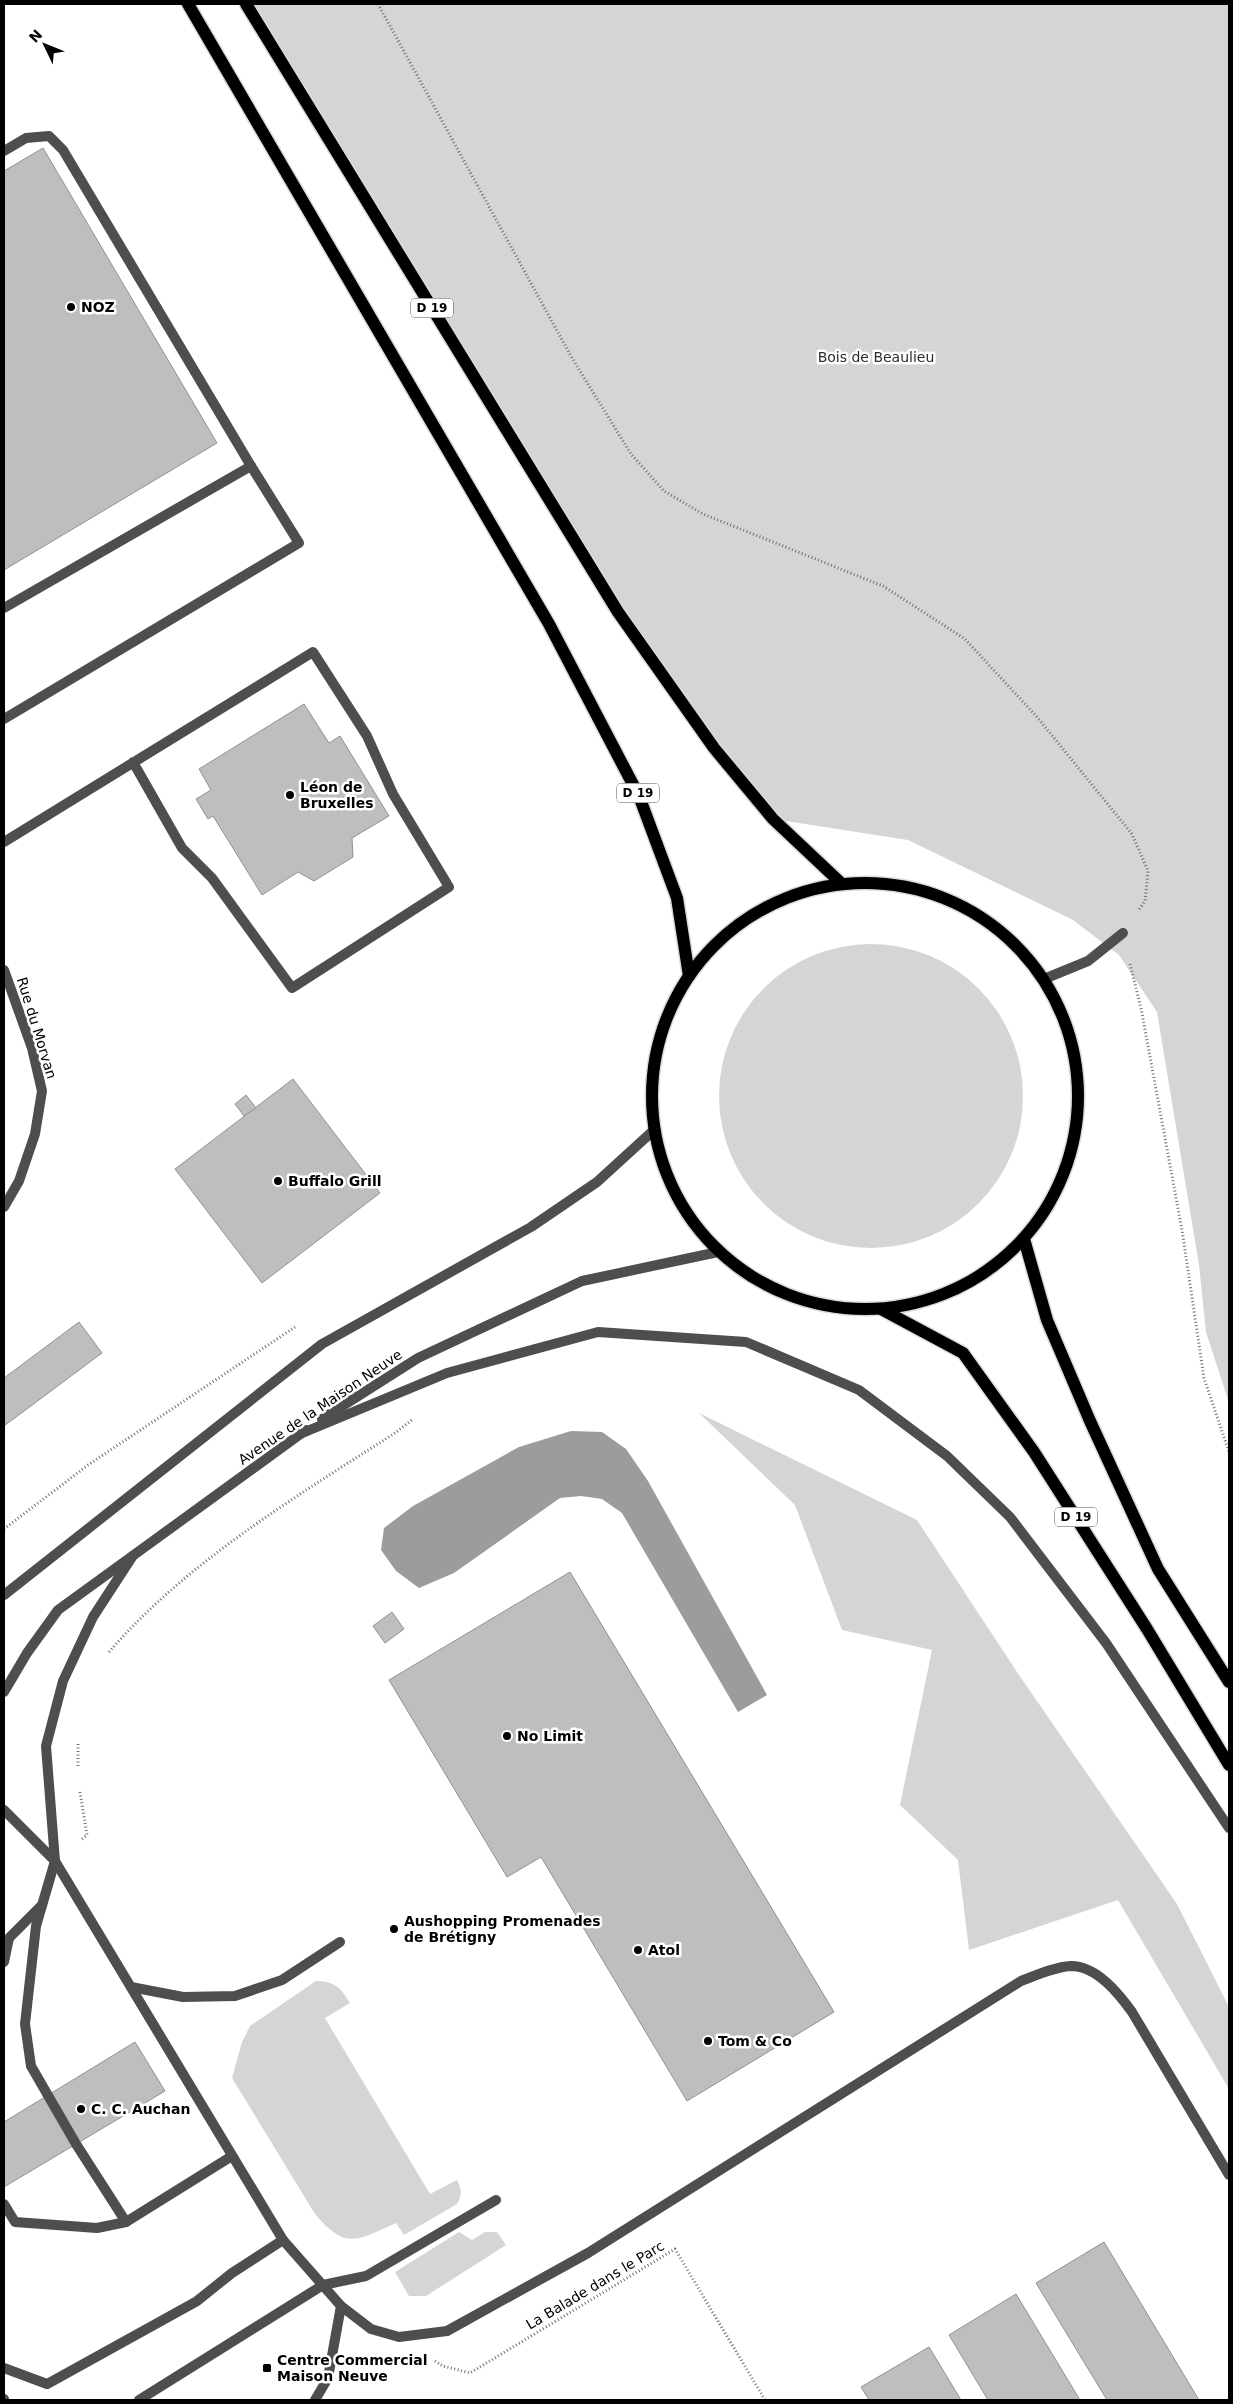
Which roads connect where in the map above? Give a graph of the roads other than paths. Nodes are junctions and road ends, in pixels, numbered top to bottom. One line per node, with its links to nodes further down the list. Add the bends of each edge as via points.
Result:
1 (188, 4): 12 (main road, D 19, via 549,624 639,796 677,898)
2 (246, 4): 9 (main road, D 19, via 618,612 714,748 773,820)
3 (4, 151): 4 (street, via 26,138 49,136 63,150)
4 (251, 466): 5 (street); 6 (street, via 299,543)
5 (4, 608)
6 (4, 719)
7 (133, 762): 7 (street, via 182,848 212,878 292,988 449,888 393,794 367,736 313,652); 8 (street)
8 (4, 842)
9 (842, 884): 12 (main road, via 797,894 755,914 719,942); 13 (main road, via 889,884 935,894 977,914 1015,943)
10 (1123, 934): 13 (street, via 1088,962)
11 (4, 970): 15 (street, Rue du Morvan, via 32,1048 42,1091 35,1134 19,1182)
12 (689, 976): 14 (main road, via 669,1011 657,1050 652,1090)
13 (1044, 979): 16 (main road, via 1068,1030 1079,1085 1074,1140 1059,1184)
14 (654, 1130): 17 (main road, via 676,1196); 21 (street, via 597,1182 531,1227 322,1344)
15 (4, 1207)
16 (1024, 1239): 18 (main road, via 983,1274 935,1299); 22 (main road, via 1047,1320 1150,1552)
17 (718, 1252): 18 (main road, via 766,1286 822,1306); 19 (street, Avenue de la Maison Neuve, via 582,1280 418,1358)
18 (882, 1310): 24 (main road, D 19, via 963,1353 1040,1460)
19 (300, 1434): 20 (street, Avenue de la Maison Neuve); 26 (street, via 447,1373 598,1332 746,1342 859,1390 947,1456 1010,1517 1106,1643)
20 (136, 1552): 23 (street, Avenue de la Maison Neuve, via 58,1610 26,1653); 27 (street, via 93,1617 63,1681 58,1700 46,1746)
21 (4, 1595)
22 (1229, 1682)
23 (4, 1692)
24 (1229, 1765)
25 (4, 1810): 27 (street)
26 (1229, 1828)
27 (55, 1861): 28 (street); 31 (street)
28 (42, 1905): 30 (street, via 9,1938); 36 (street, via 36,1926 25,2024 31,2066)
29 (340, 1942): 31 (street, via 282,1980 235,1996 183,1997)
30 (4, 1962)
31 (131, 1987): 32 (street)
32 (232, 2156): 36 (street); 37 (street)
33 (1229, 2175): 39 (street, via 1116,1990 1095,1974 1072,1966 1048,1970 1022,1980 564,2266 446,2330 399,2337 371,2329)
34 (496, 2200): 38 (street, via 366,2276)
35 (4, 2204): 36 (street, via 15,2222 97,2228)
36 (126, 2222)
37 (283, 2240): 38 (street); 40 (street, via 197,2300 47,2384)
38 (323, 2285): 39 (street); 41 (street)
39 (341, 2306): 42 (street, via 328,2378)
40 (4, 2368)
41 (139, 2400)
42 (315, 2400)

